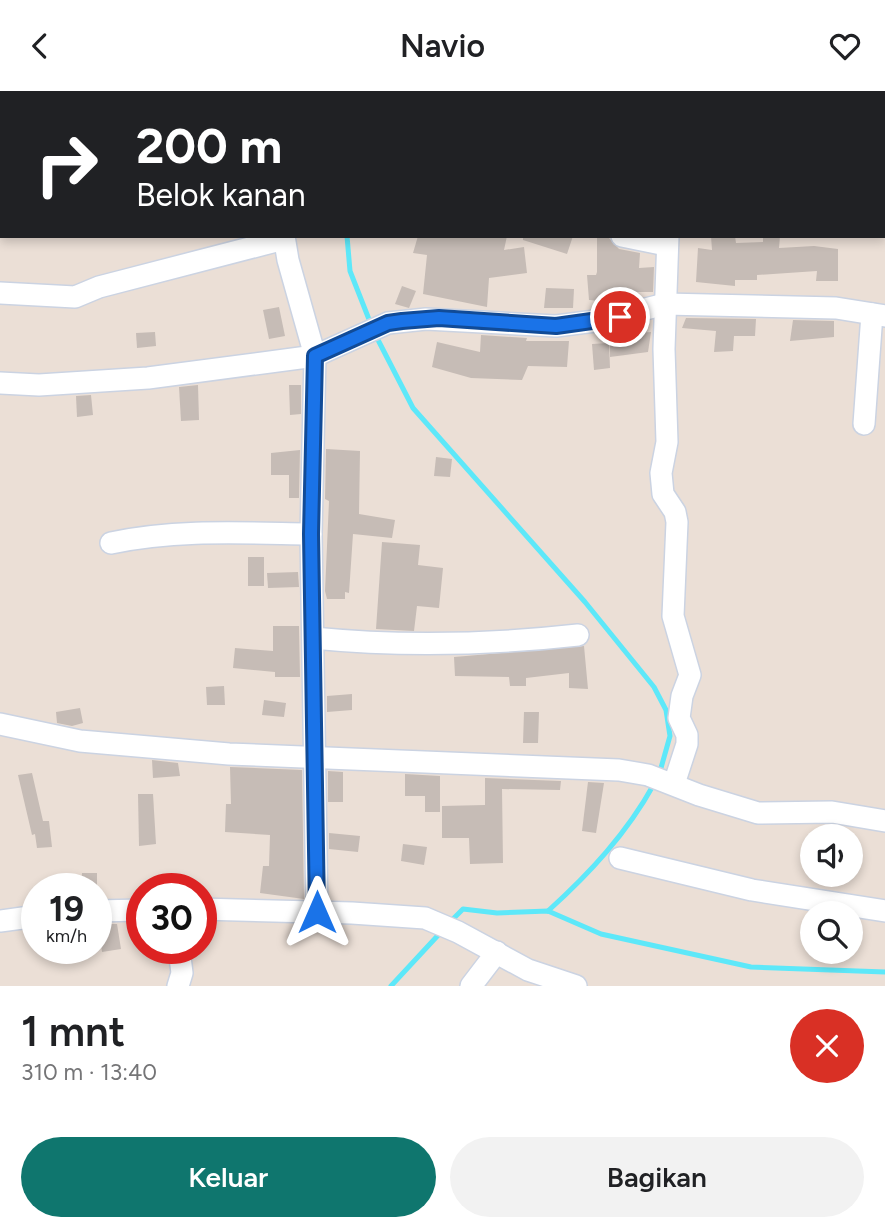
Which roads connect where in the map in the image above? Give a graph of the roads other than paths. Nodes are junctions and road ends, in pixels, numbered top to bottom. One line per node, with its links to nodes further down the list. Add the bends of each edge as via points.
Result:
1 (284, 238): 4 (street, via 75,297); 7 (street)
2 (644, 238): 3 (street)
3 (667, 240): 5 (street)
4 (0, 293)
5 (665, 304): 6 (street, via 835,308); 7 (street, via 556,326 439,318 388,323); 16 (street, via 667,442 662,488 677,522 673,616 690,675 679,718 687,744)
6 (879, 315): 9 (street)
7 (315, 356): 8 (street, via 148,378 39,386); 10 (street)
8 (0, 383)
9 (864, 424)
10 (311, 534): 11 (street, via 187,531); 13 (street)
11 (111, 543)
12 (578, 635): 13 (street, via 433,646)
13 (313, 638): 15 (street)
14 (0, 724): 15 (street, via 80,741)
15 (316, 757): 16 (street, via 601,768); 21 (street)
16 (672, 783): 17 (street, via 758,813 832,812)
17 (885, 821)
18 (620, 858): 20 (street, via 752,890)
19 (217, 909): 21 (street)
20 (885, 911)
21 (317, 912): 24 (street, via 425,918)
22 (21, 918): 23 (street)
23 (0, 921)
24 (497, 952): 27 (street); 28 (street, via 528,970)
25 (181, 964): 26 (street)
26 (178, 986)
27 (471, 986)
28 (576, 986)

